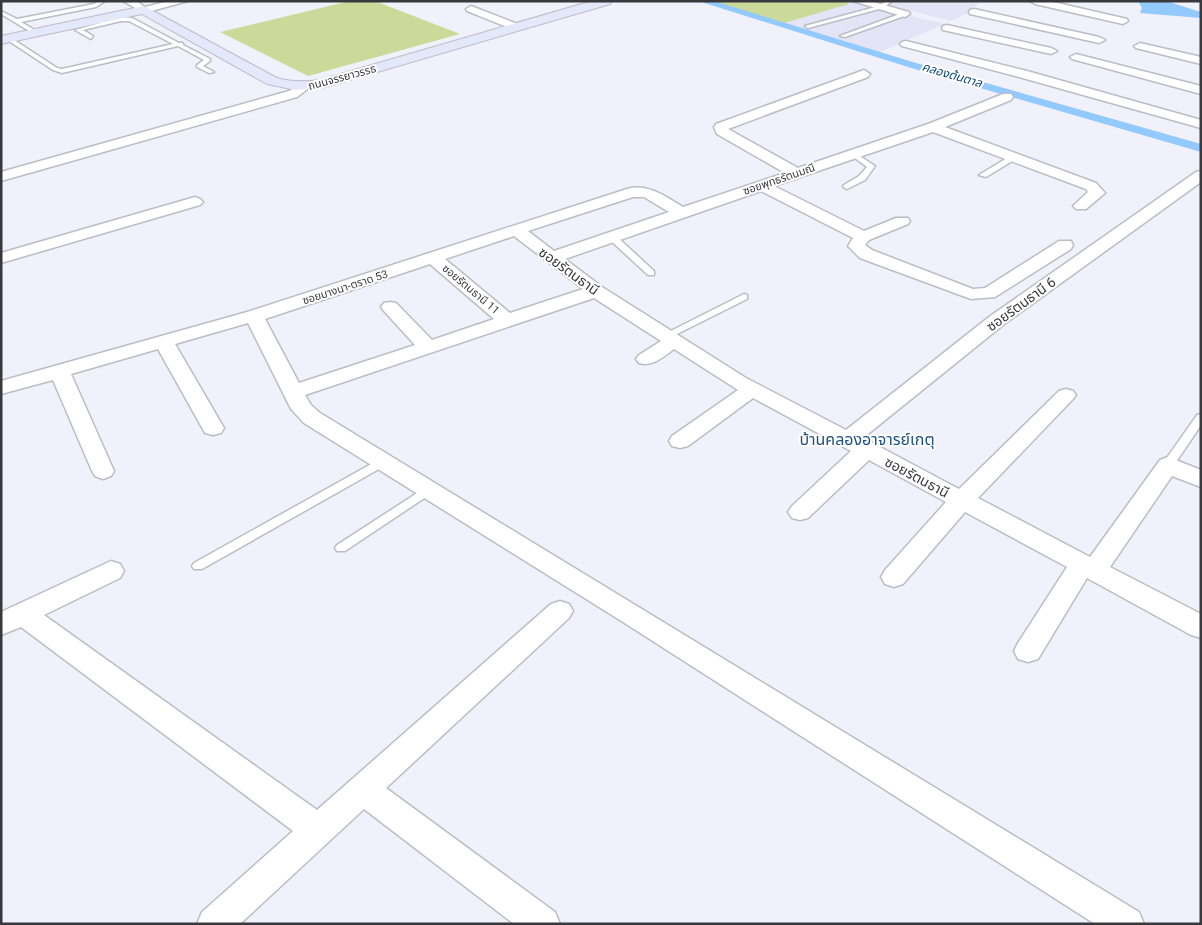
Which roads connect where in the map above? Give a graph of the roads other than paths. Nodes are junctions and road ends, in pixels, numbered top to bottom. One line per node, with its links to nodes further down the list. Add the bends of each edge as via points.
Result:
1 (103, 1): 15 (lane)
2 (128, 1): 10 (street)
3 (183, 1): 10 (street)
4 (606, 1): 18 (main road, ถนนจรรยาวรรธ)
5 (858, 1): 8 (street)
6 (890, 1): 8 (lane)
7 (1035, 1): 16 (street)
8 (881, 8): 14 (street); 17 (lane)
9 (1128, 9): 16 (street)
10 (144, 10): 20 (main road); 33 (main road, ถนนจรรยาวรรธ, via 272,81)
11 (471, 10): 18 (street)
12 (974, 12): 21 (street)
13 (2, 13): 15 (lane)
14 (905, 14): 22 (lane)
15 (17, 21): 20 (lane)
16 (1122, 21): 21 (street)
17 (808, 26)
18 (516, 27): 34 (main road, ถนนจรรยาวรรธ)
19 (947, 28): 28 (street)
20 (36, 33): 24 (main road)
21 (1107, 35): 28 (street)
22 (843, 36)
23 (91, 37): 25 (lane, via 78,30 126,18)
24 (5, 40): 25 (lane, via 62,71)
25 (181, 44): 30 (lane, via 208,60 199,66)
26 (906, 44): 32 (street)
27 (1140, 46): 29 (street)
28 (1065, 53): 32 (street); 35 (street)
29 (1201, 61)
30 (211, 72)
31 (864, 74): 43 (street, via 721,127 722,131)
32 (1023, 74): 37 (street)
33 (290, 86): 34 (main road, ถนนจรรยาวรรธ); 39 (street)
34 (304, 87): 39 (street, via 293,94)
35 (1201, 90)
36 (1007, 98): 38 (street, ซอยพุทธรัตนมณี)
37 (1201, 124)
38 (933, 127): 40 (street, ซอยพุทธรัตนมณี); 41 (street)
39 (101, 146): 42 (street); 46 (street)
40 (853, 154): 43 (street, ซอยพุทธรัตนมณี); 48 (lane, via 871,166 862,178)
41 (1015, 157): 44 (lane); 50 (street, via 1096,190 1097,193)
42 (1, 172)
43 (796, 173): 47 (street, ซอยพุทธรัตนมณี)
44 (983, 175)
45 (1201, 175): 78 (street, ซอยรัตนธานี 6, via 996,321)
46 (1, 178)
47 (760, 185): 51 (street, ซอยพุทธรัตนมณี); 55 (street)
48 (846, 188)
49 (194, 202): 57 (street)
50 (1081, 206)
51 (682, 213): 53 (street, ซอยบางนา-ตราด 53, via 648,193 632,192); 54 (street, ซอยพุทธรัตนมณี)
52 (902, 221): 55 (street)
53 (517, 231): 58 (street, ซอยบางนา-ตราด 53); 59 (street, ซอยรัตนธานี)
54 (612, 237): 59 (street, ซอยพุทธรัตนมณี); 60 (lane)
55 (863, 237): 56 (street, via 856,246 866,254 960,292 980,295 997,289)
56 (1065, 245)
57 (1, 258)
58 (434, 258): 64 (street, ซอยบางนา-ตราด 53); 65 (street, ซอยรัตนธานี 11)
59 (551, 258): 61 (street, ซอยรัตนธานี)
60 (651, 273)
61 (596, 291): 65 (street); 66 (street, ซอยรัตนธานี)
62 (744, 297): 66 (lane)
63 (390, 307): 68 (street)
64 (254, 316): 67 (street, ซอยบางนา-ตราด 53); 73 (street)
65 (508, 320): 68 (street)
66 (670, 338): 69 (street); 72 (street, ซอยรัตนธานี)
67 (164, 342): 70 (street, ซอยบางนา-ตราด 53); 76 (street)
68 (428, 347): 73 (street)
69 (646, 359)
70 (60, 372): 71 (street, ซอยบางนา-ตราด 53); 81 (street)
71 (1, 388)
72 (752, 389): 77 (street); 78 (street, ซอยรัตนธานี)
73 (294, 392): 79 (street, via 302,409 312,418)
74 (1066, 395): 84 (street)
75 (1201, 417): 80 (lane)
76 (213, 428)
77 (680, 441)
78 (856, 445): 84 (street, ซอยรัตนธานี); 85 (street, ซอยรัตนธานี 6)
79 (382, 462): 83 (street); 87 (lane)
80 (1168, 465): 82 (street); 88 (street)
81 (104, 471)
82 (1201, 479)
83 (428, 490): 86 (lane); 99 (street)
84 (961, 501): 88 (street, ซอยรัตนธานี); 90 (street)
85 (800, 512)
86 (341, 548)
87 (198, 566)
88 (1088, 567): 93 (street, ซอยรัตนธานี); 94 (street)
89 (111, 571): 92 (street)
90 (894, 576)
91 (560, 611): 95 (street)
92 (12, 619): 96 (street)
93 (1201, 627)
94 (1028, 651)
95 (364, 790): 96 (street); 98 (street)
96 (319, 830): 97 (street)
97 (214, 924)
98 (544, 924)
99 (1127, 924)

